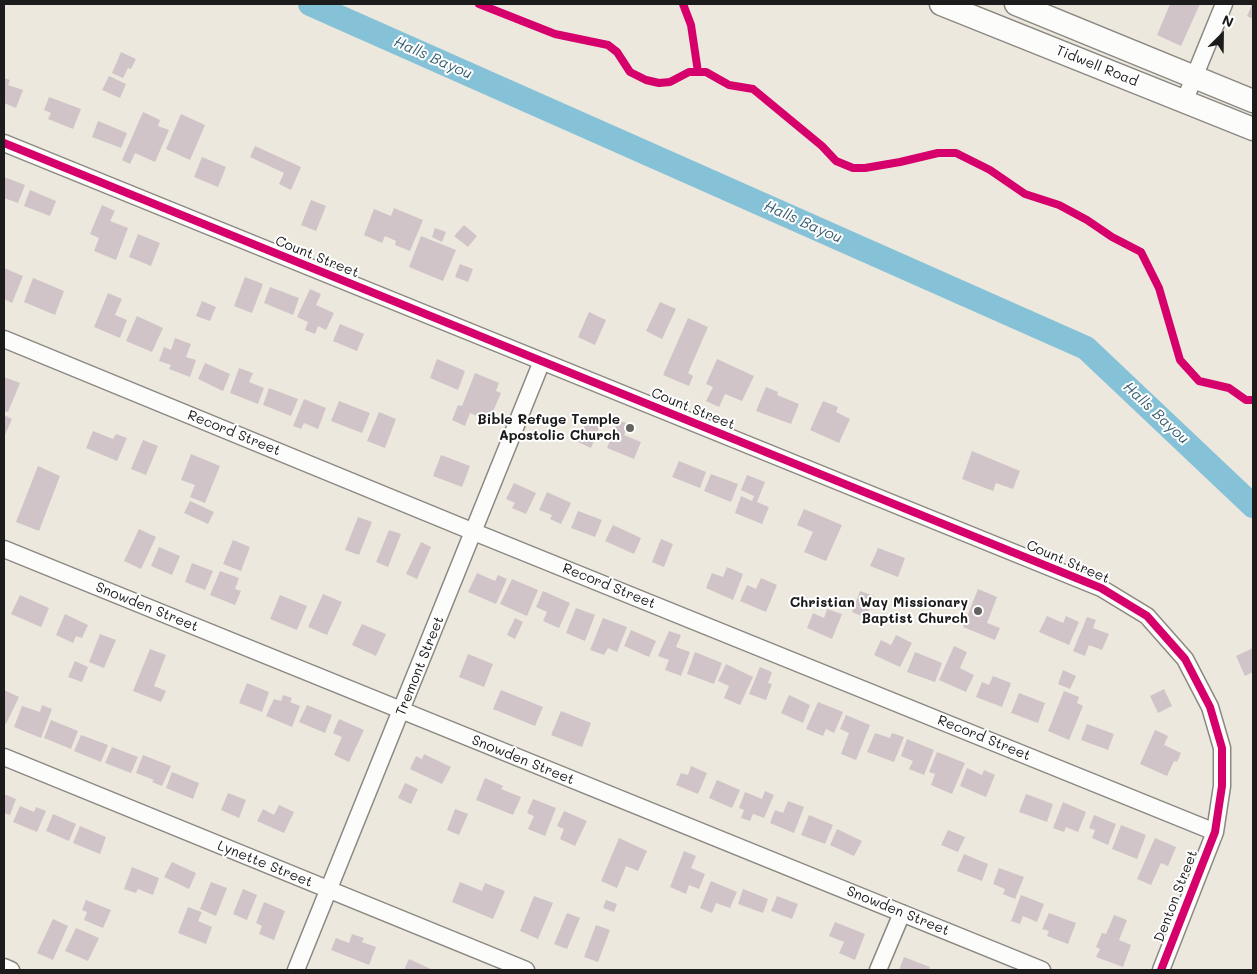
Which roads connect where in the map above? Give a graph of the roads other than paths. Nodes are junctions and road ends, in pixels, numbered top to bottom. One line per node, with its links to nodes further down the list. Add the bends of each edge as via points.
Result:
1 (941, 4): 6 (main road, Tidwell Road)
2 (1016, 4): 4 (main road, Tidwell Road)
3 (1224, 4): 4 (street)
4 (1194, 77): 5 (main road, Tidwell Road); 6 (street)
5 (1253, 101)
6 (1184, 102): 7 (main road, Tidwell Road)
7 (1253, 129)
8 (4, 143): 10 (street, Count Street)
9 (4, 339): 11 (street, Record Street)
10 (542, 361): 11 (street, Tremont Street); 15 (street, Count Street, via 1101,588 1147,616 1185,659 1210,707 1222,748 1222,786)
11 (474, 532): 13 (street, Tremont Street); 15 (street, Record Street)
12 (4, 548): 13 (street, Snowden Street)
13 (402, 711): 16 (street, Tremont Street); 17 (street, Snowden Street)
14 (4, 757): 16 (street, Lynette Street)
15 (1215, 832): 24 (street, Denton Street)
16 (329, 891): 20 (street, Tremont Street); 21 (street, Lynette Street)
17 (902, 913): 22 (street); 23 (street, Snowden Street)
18 (4, 967): 19 (street)
19 (11, 970)
20 (296, 970)
21 (526, 970)
22 (878, 970)
23 (1042, 970)
24 (1161, 970)

